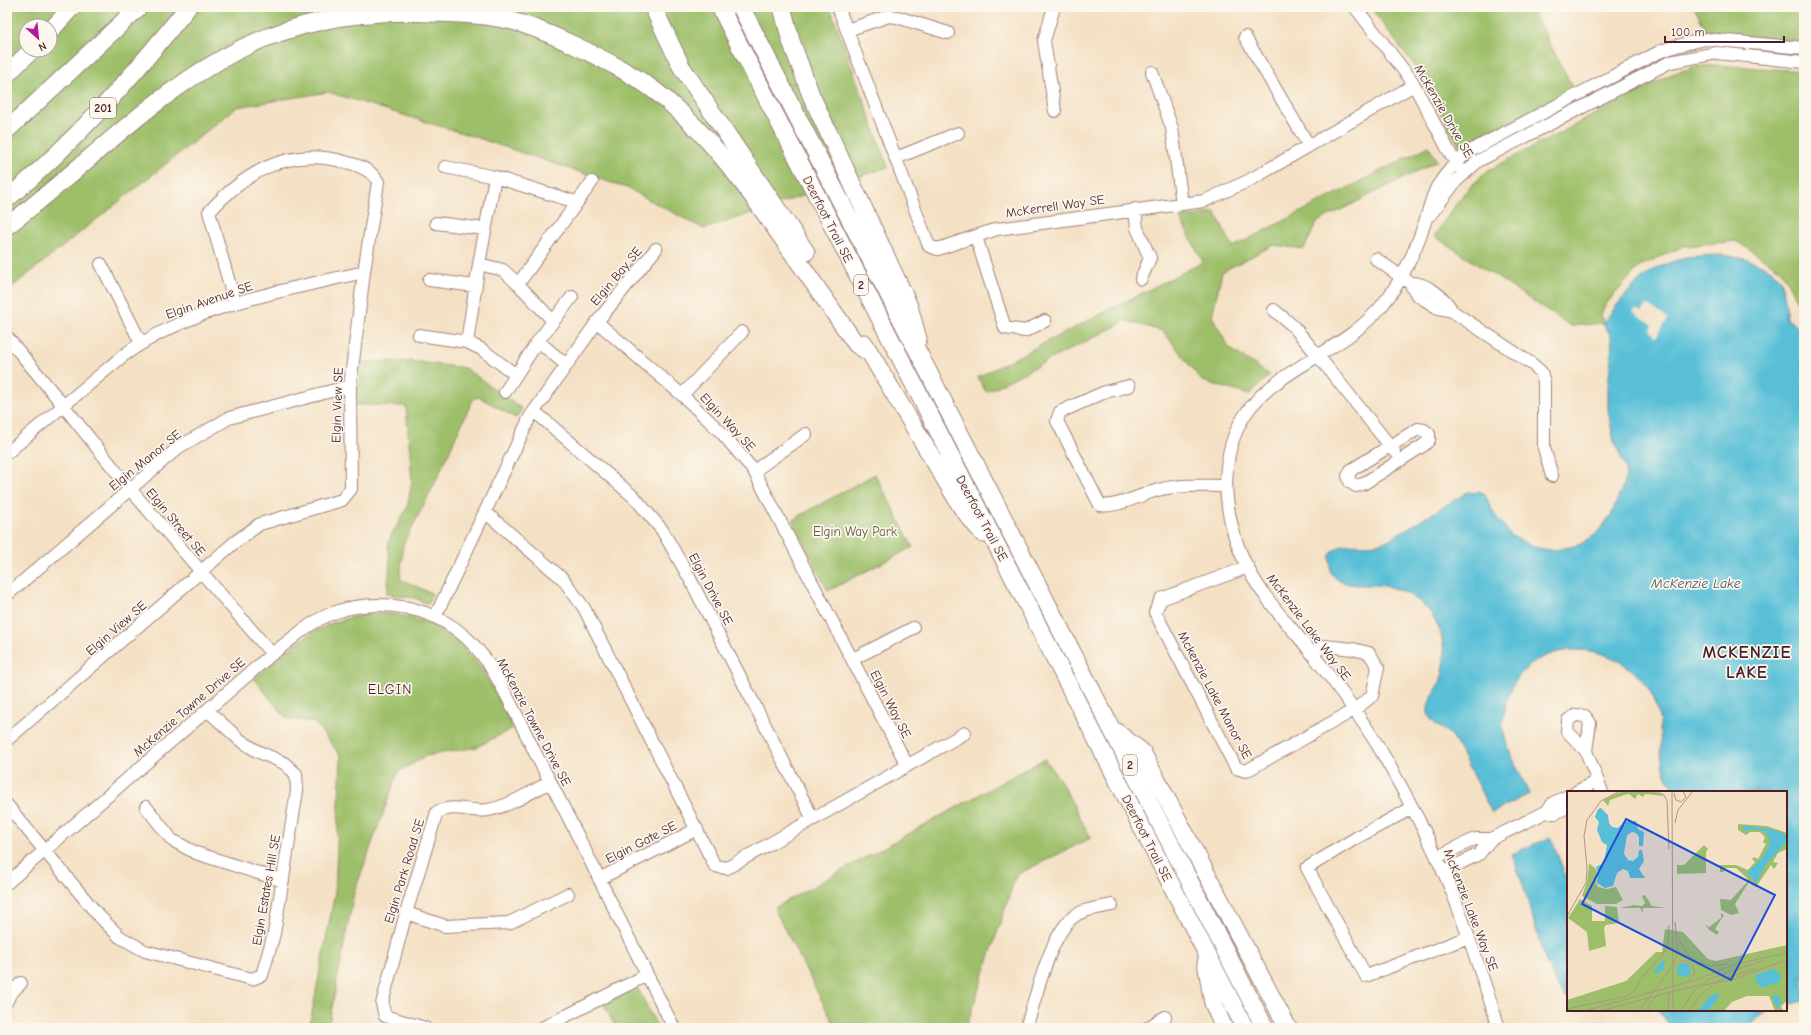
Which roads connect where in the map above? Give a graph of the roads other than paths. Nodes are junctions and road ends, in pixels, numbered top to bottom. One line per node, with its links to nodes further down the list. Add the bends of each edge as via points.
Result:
1 (72, 7): 11 (highway)
2 (139, 7): 24 (highway)
3 (188, 7): 33 (highway, 201, via 107,103 73,139)
4 (653, 7): 64 (highway, via 681,66 822,275)
5 (720, 7): 84 (highway, Deerfoot Trail SE / 2)
6 (740, 7): 66 (highway, Deerfoot Trail SE / 2)
7 (782, 7): 66 (highway, via 810,95 912,311)
8 (838, 7): 12 (street, McKerrell Way SE)
9 (1054, 7): 22 (street, via 1044,41)
10 (1355, 7): 20 (street, McKenzie Drive SE)
11 (58, 22)
12 (847, 30): 13 (street, via 889,16); 27 (street, McKerrell Way SE)
13 (948, 33)
14 (1245, 37): 26 (street)
15 (1804, 48): 21 (street, McKenzie Lake Way SE, via 1706,39 1659,52)
16 (24, 58): 19 (highway)
17 (1804, 62): 23 (street, McKenzie Lake Way SE, via 1718,53 1670,62)
18 (1152, 72): 35 (street, via 1172,128)
19 (7, 74)
20 (1414, 85): 26 (street, McKerrell Way SE); 28 (street, McKenzie Drive SE)
21 (1569, 99): 23 (street); 28 (street, McKenzie Lake Way SE, via 1475,149)
22 (1055, 111)
23 (1575, 111): 30 (street, McKenzie Lake Way SE, via 1478,161)
24 (7, 130)
25 (958, 133): 27 (street)
26 (1309, 146): 35 (street, McKerrell Way SE, via 1219,195 1204,201)
27 (896, 158): 41 (street, McKerrell Way SE, via 930,246 938,249)
28 (1456, 162): 30 (street, McKenzie Drive SE); 37 (street, McKenzie Lake Way SE, via 1436,189)
29 (445, 167): 31 (street)
30 (1464, 173): 37 (street, McKenzie Lake Way SE)
31 (495, 177): 34 (street); 40 (street)
32 (592, 182): 34 (street)
33 (7, 199)
34 (576, 202): 50 (street)
35 (1182, 204): 36 (street, McKerrell Way SE)
36 (1135, 209): 41 (street, McKerrell Way SE, via 997,229); 47 (street, via 1137,228 1150,258)
37 (1426, 220): 49 (street, McKenzie Lake Way SE)
38 (436, 223): 40 (street)
39 (7, 226): 64 (highway, via 127,124 182,82 221,58 259,40 293,28 335,18 370,14 406,12 471,15 507,20 544,31 623,70 663,97 706,137 742,179 856,344)
40 (485, 230): 45 (street)
41 (976, 237): 56 (street, via 1005,328 1025,331)
42 (656, 249): 57 (street, Elgin Bay SE)
43 (1376, 259): 49 (street)
44 (101, 264): 63 (street)
45 (479, 264): 50 (street, via 503,270); 51 (street)
46 (364, 272): 53 (street, Elgin Avenue SE); 53 (street, Elgin View SE, via 378,182 373,173 332,158 295,157 266,167 224,196 209,212); 69 (street, Elgin View SE)
47 (1141, 279)
48 (430, 280): 51 (street)
49 (1405, 280): 65 (street, McKenzie Lake Way SE, via 1370,318 1346,339); 80 (street, via 1415,293 1434,306 1452,310 1532,364 1542,374 1544,448)
50 (518, 284): 55 (street)
51 (475, 286): 61 (street)
52 (572, 297): 55 (street)
53 (235, 303): 63 (street, Elgin Avenue SE, via 186,320)
54 (1274, 310): 65 (street, via 1293,326)
55 (553, 321): 62 (street)
56 (1045, 321)
57 (596, 322): 67 (street); 72 (street, Elgin Way SE)
58 (742, 332): 72 (street)
59 (419, 335): 61 (street)
60 (7, 337): 73 (street, Elgin Street SE)
61 (467, 342): 68 (street)
62 (538, 342): 67 (street); 68 (street)
63 (141, 343): 73 (street, Elgin Avenue SE)
64 (870, 353): 84 (highway, via 962,508)
65 (1319, 356): 76 (street); 81 (street, McKenzie Lake Way SE, via 1273,385 1246,414 1232,445)
66 (922, 359): 95 (highway, Deerfoot Trail SE / 2)
67 (566, 364): 74 (street)
68 (516, 376): 71 (street)
69 (350, 386): 82 (street, Elgin Manor SE, via 229,418 179,447); 86 (street, Elgin View SE, via 351,489 348,494 342,500 260,524)
70 (1129, 386): 81 (street, via 1105,392 1060,412 1057,421 1100,505 1109,506 1150,491 1173,487)
71 (505, 392)
72 (682, 395): 79 (street, Elgin Way SE, via 722,433)
73 (63, 405): 77 (street, Elgin Avenue SE); 82 (street, Elgin Street SE)
74 (534, 411): 83 (street); 109 (street, Elgin Drive SE, via 635,498 662,530 690,579)
75 (806, 434): 79 (street)
76 (1390, 446): 78 (street); 78 (street, via 1418,429 1428,433 1426,444); 78 (street, via 1351,470 1348,476 1350,482 1354,486 1360,485)
77 (7, 453)
78 (1401, 460)
79 (754, 471): 92 (street, Elgin Way SE)
80 (1552, 476)
81 (1226, 486): 85 (street, McKenzie Lake Way SE, via 1232,520)
82 (130, 489): 86 (street, Elgin Street SE); 87 (street, Elgin Manor SE)
83 (485, 512): 88 (street); 110 (street, via 563,579 584,608)
84 (1005, 561): 122 (highway, Deerfoot Trail SE / 2)
85 (1248, 567): 90 (street, McKenzie Lake Way SE, via 1267,598); 93 (street, Mckenzie Lake Manor SE, via 1161,600 1155,612 1236,768 1246,771)
86 (200, 572): 91 (street, Elgin Street SE); 97 (street, Elgin View SE)
87 (7, 595)
88 (434, 617): 91 (street, McKenzie Towne Drive SE, via 405,607 376,605 332,614); 100 (street, McKenzie Towne Drive SE, via 469,640 485,660)
89 (913, 628): 92 (street)
90 (1312, 653): 93 (street, McKenzie Lake Way SE); 93 (street, via 1325,646 1352,648 1369,653 1378,667 1372,696)
91 (272, 654): 94 (street, McKenzie Towne Drive SE)
92 (853, 659): 99 (street, Elgin Way SE)
93 (1354, 710): 107 (street, McKenzie Lake Way SE, via 1386,759)
94 (208, 711): 112 (street, McKenzie Towne Drive SE); 116 (street, Elgin Estates Hill SE, via 240,740 284,763 296,774 297,791)
95 (1111, 728): 134 (highway, Deerfoot Trail SE / 2); 135 (highway, via 1142,752)
96 (965, 733): 99 (street)
97 (7, 740)
98 (1586, 751): 101 (street)
99 (907, 765): 109 (street)
100 (550, 782): 115 (street, McKenzie Towne Drive SE); 120 (street, Elgin Park Road SE, via 515,801 488,810 447,807 437,812)
101 (1600, 789): 102 (street)
102 (1584, 791)
103 (1567, 796): 108 (street, via 1553,803)
104 (7, 805): 112 (street)
105 (146, 807): 116 (street, via 172,840 196,853)
106 (1567, 807): 108 (street, via 1554,813)
107 (1412, 808): 113 (street, McKenzie Lake Way SE); 121 (street, via 1307,868 1366,976)
108 (1546, 812): 111 (street)
109 (813, 819): 110 (street, via 727,868 715,866)
110 (697, 829): 115 (street, Elgin Gate SE)
111 (1491, 840): 113 (street, via 1475,839); 114 (street, via 1479,854)
112 (44, 850): 116 (street, Elgin Estates Hill SE, via 98,915 120,937 145,951 252,979 262,975 274,934); 117 (street, McKenzie Towne Drive SE)
113 (1437, 857): 114 (street, McKenzie Lake Way SE)
114 (1444, 872): 121 (street, McKenzie Lake Way SE)
115 (599, 879): 123 (street, McKenzie Towne Drive SE)
116 (283, 881)
117 (7, 883)
118 (568, 894): 120 (street, via 509,923 445,926)
119 (1112, 905): 130 (street, via 1090,909 1072,918 1058,934)
120 (406, 913): 127 (street, Elgin Park Road SE, via 382,1004 385,1016)
121 (1469, 936): 136 (street, McKenzie Lake Way SE)
122 (1203, 946): 132 (highway, via 1213,1003); 133 (highway, Deerfoot Trail SE / 2)
123 (647, 975): 128 (street); 129 (street, McKenzie Towne Drive SE)
124 (21, 983): 125 (street)
125 (7, 1001)
126 (1165, 1017): 131 (street)
127 (425, 1028)
128 (542, 1028)
129 (674, 1028)
130 (1026, 1028)
131 (1147, 1028)
132 (1224, 1028)
133 (1245, 1028)
134 (1265, 1028)
135 (1288, 1028)
136 (1499, 1028)

